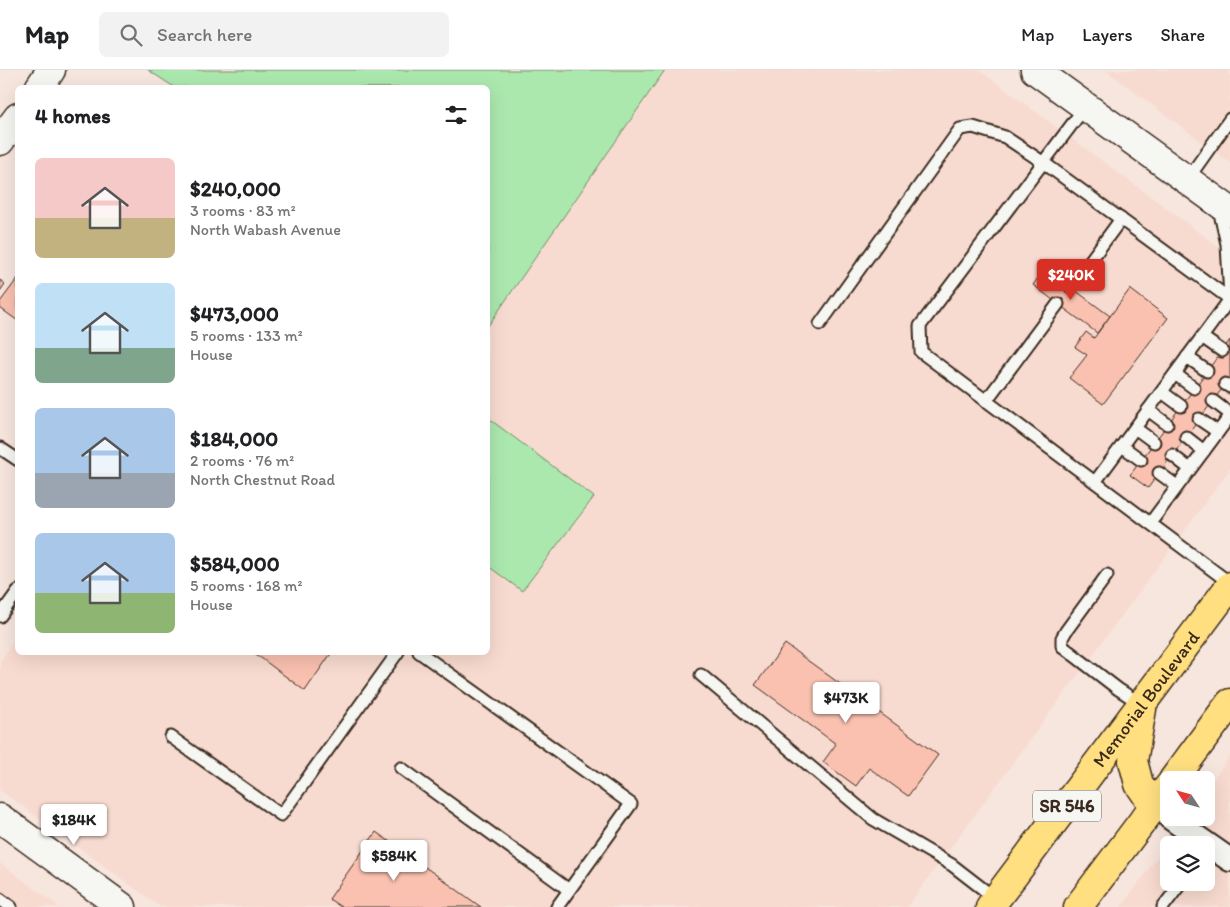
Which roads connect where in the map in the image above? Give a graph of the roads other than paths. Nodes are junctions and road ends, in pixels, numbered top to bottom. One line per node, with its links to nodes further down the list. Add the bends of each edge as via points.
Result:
1 (51, 70): 3 (street)
2 (1035, 70): 4 (street)
3 (41, 85)
4 (1086, 107): 8 (lane); 9 (street)
5 (1230, 119): 9 (lane)
6 (15, 121): 7 (street)
7 (0, 141)
8 (1044, 163): 11 (lane); 15 (lane, via 1005,137 973,127 960,129); 23 (lane, via 920,326 921,352)
9 (1187, 180): 10 (street)
10 (1224, 207): 13 (lane)
11 (1121, 219): 12 (lane); 16 (lane, via 1230,298)
12 (1071, 287)
13 (1230, 298)
14 (1058, 304): 23 (lane)
15 (820, 324)
16 (1202, 337): 17 (lane); 18 (lane)
17 (1222, 351)
18 (1187, 357): 19 (lane); 20 (lane)
19 (1207, 371)
20 (1175, 374): 21 (lane); 22 (lane)
21 (1194, 388)
22 (1162, 392): 25 (lane); 26 (lane)
23 (986, 401): 42 (lane)
24 (1213, 401): 27 (lane)
25 (1181, 406)
26 (1148, 410): 29 (lane); 30 (lane)
27 (1230, 415): 31 (lane)
28 (1199, 419): 31 (lane)
29 (1167, 424)
30 (1135, 428): 33 (lane); 34 (lane)
31 (1218, 432): 36 (lane)
32 (1186, 438): 36 (lane)
33 (1154, 442)
34 (1122, 446): 39 (lane); 42 (lane)
35 (0, 448): 38 (lane)
36 (1204, 451): 40 (lane)
37 (1172, 455): 40 (lane)
38 (15, 458)
39 (1141, 460)
40 (1190, 469): 43 (lane)
41 (1159, 473): 43 (lane)
42 (1095, 482): 44 (lane)
43 (1177, 486): 44 (lane)
44 (1151, 522): 46 (lane)
45 (1107, 575): 53 (lane, via 1066,631 1062,646)
46 (1230, 584): 53 (main road, Memorial Boulevard / SR 546)
47 (15, 595): 48 (lane)
48 (0, 616)
49 (396, 655): 54 (lane, via 281,815)
50 (423, 655): 64 (lane, via 631,804)
51 (701, 676): 67 (lane, via 873,819 952,865)
52 (1230, 703): 56 (main road)
53 (1143, 704): 57 (main road, via 1134,761 1139,784); 67 (main road, Memorial Boulevard / SR 546)
54 (171, 737)
55 (401, 768): 64 (lane)
56 (1180, 771)
57 (1160, 802)
58 (1160, 812): 71 (main road)
59 (0, 818): 69 (street)
60 (1186, 826): 61 (street)
61 (1196, 836)
62 (1215, 851): 63 (street)
63 (1230, 860)
64 (569, 890): 70 (lane)
65 (1175, 891): 72 (lane)
66 (0, 899): 68 (lane)
67 (993, 903)
68 (11, 907)
69 (122, 907)
70 (557, 907)
71 (1078, 907)
72 (1163, 907)

